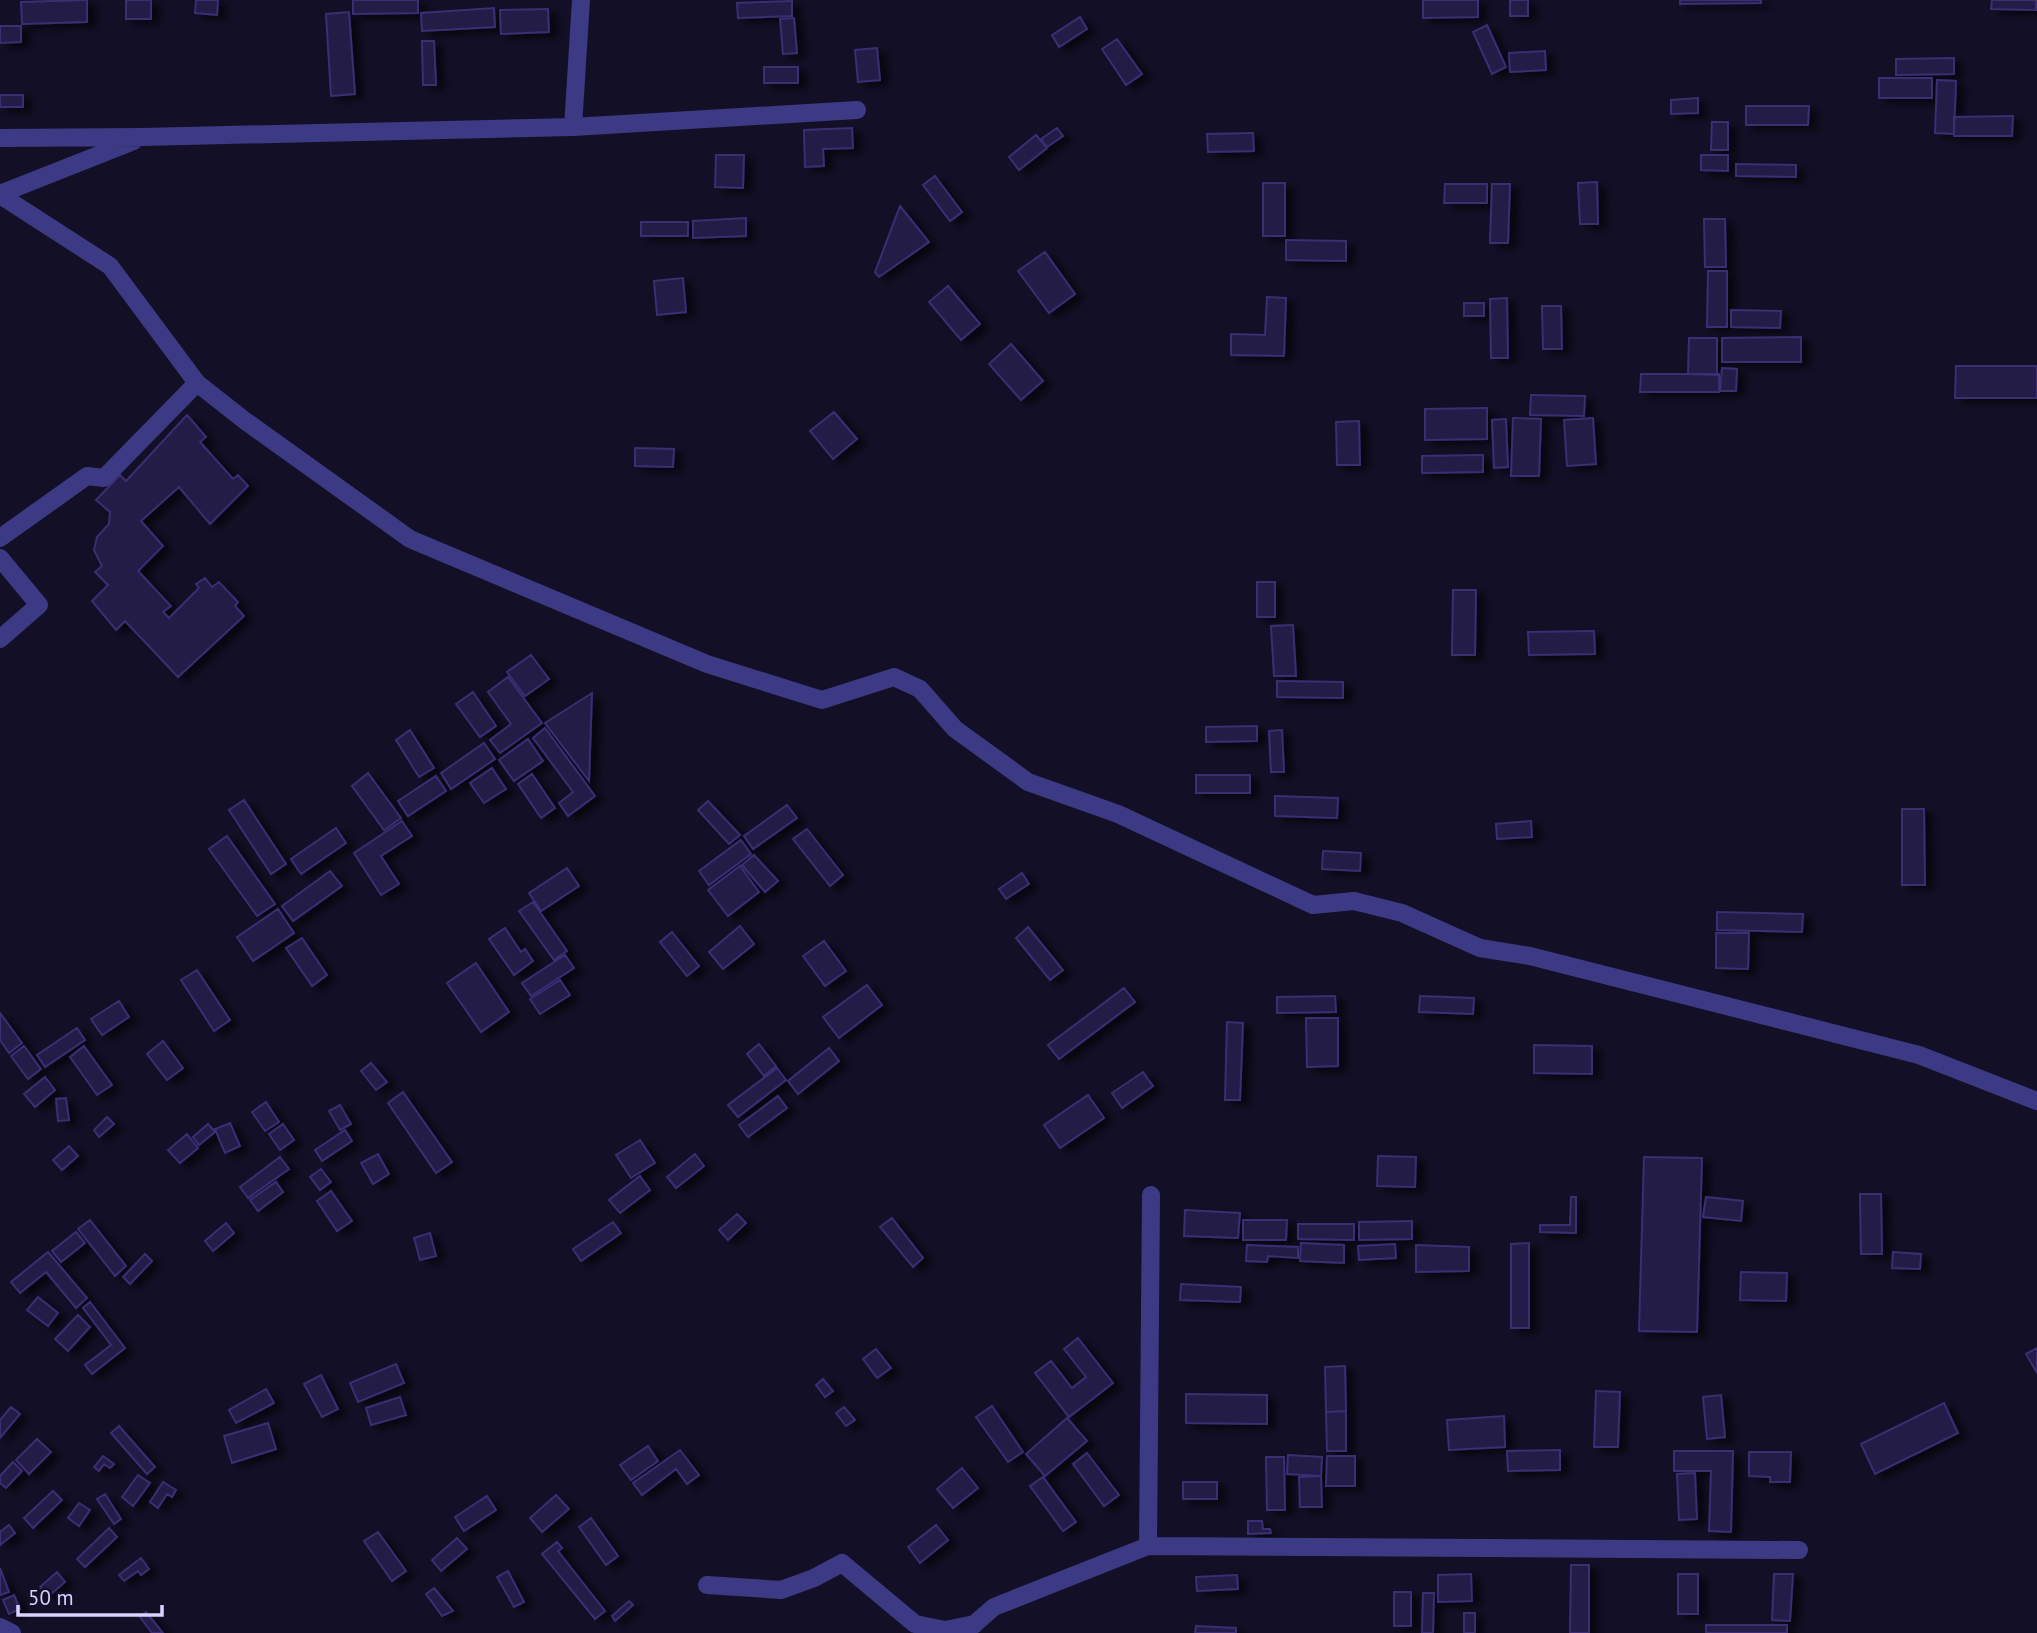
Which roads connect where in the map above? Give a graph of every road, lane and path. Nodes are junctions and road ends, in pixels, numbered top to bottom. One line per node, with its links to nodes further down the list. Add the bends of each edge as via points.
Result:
1 (581, 0): 3 (street)
2 (857, 110): 3 (street)
3 (573, 127): 4 (street)
4 (143, 137): 5 (street); 6 (street)
5 (0, 138)
6 (0, 194): 7 (street, via 110,266)
7 (197, 383): 8 (street, via 104,478 87,476); 11 (street, via 410,539 707,664 822,700 894,677 920,689 955,729 1028,782 1118,814 1313,905 1354,901 1402,913 1480,948 1530,956 1919,1055)
8 (0, 538)
9 (0, 558): 10 (street, via 40,605)
10 (0, 639)
11 (2037, 1101)
12 (1152, 1195): 13 (street)
13 (1147, 1546): 14 (street); 17 (street, via 994,1607)
14 (1799, 1550)
15 (707, 1585): 17 (street, via 781,1590 842,1563 915,1624 945,1630)
16 (0, 1627): 18 (street)
17 (970, 1628)
18 (12, 1633)

